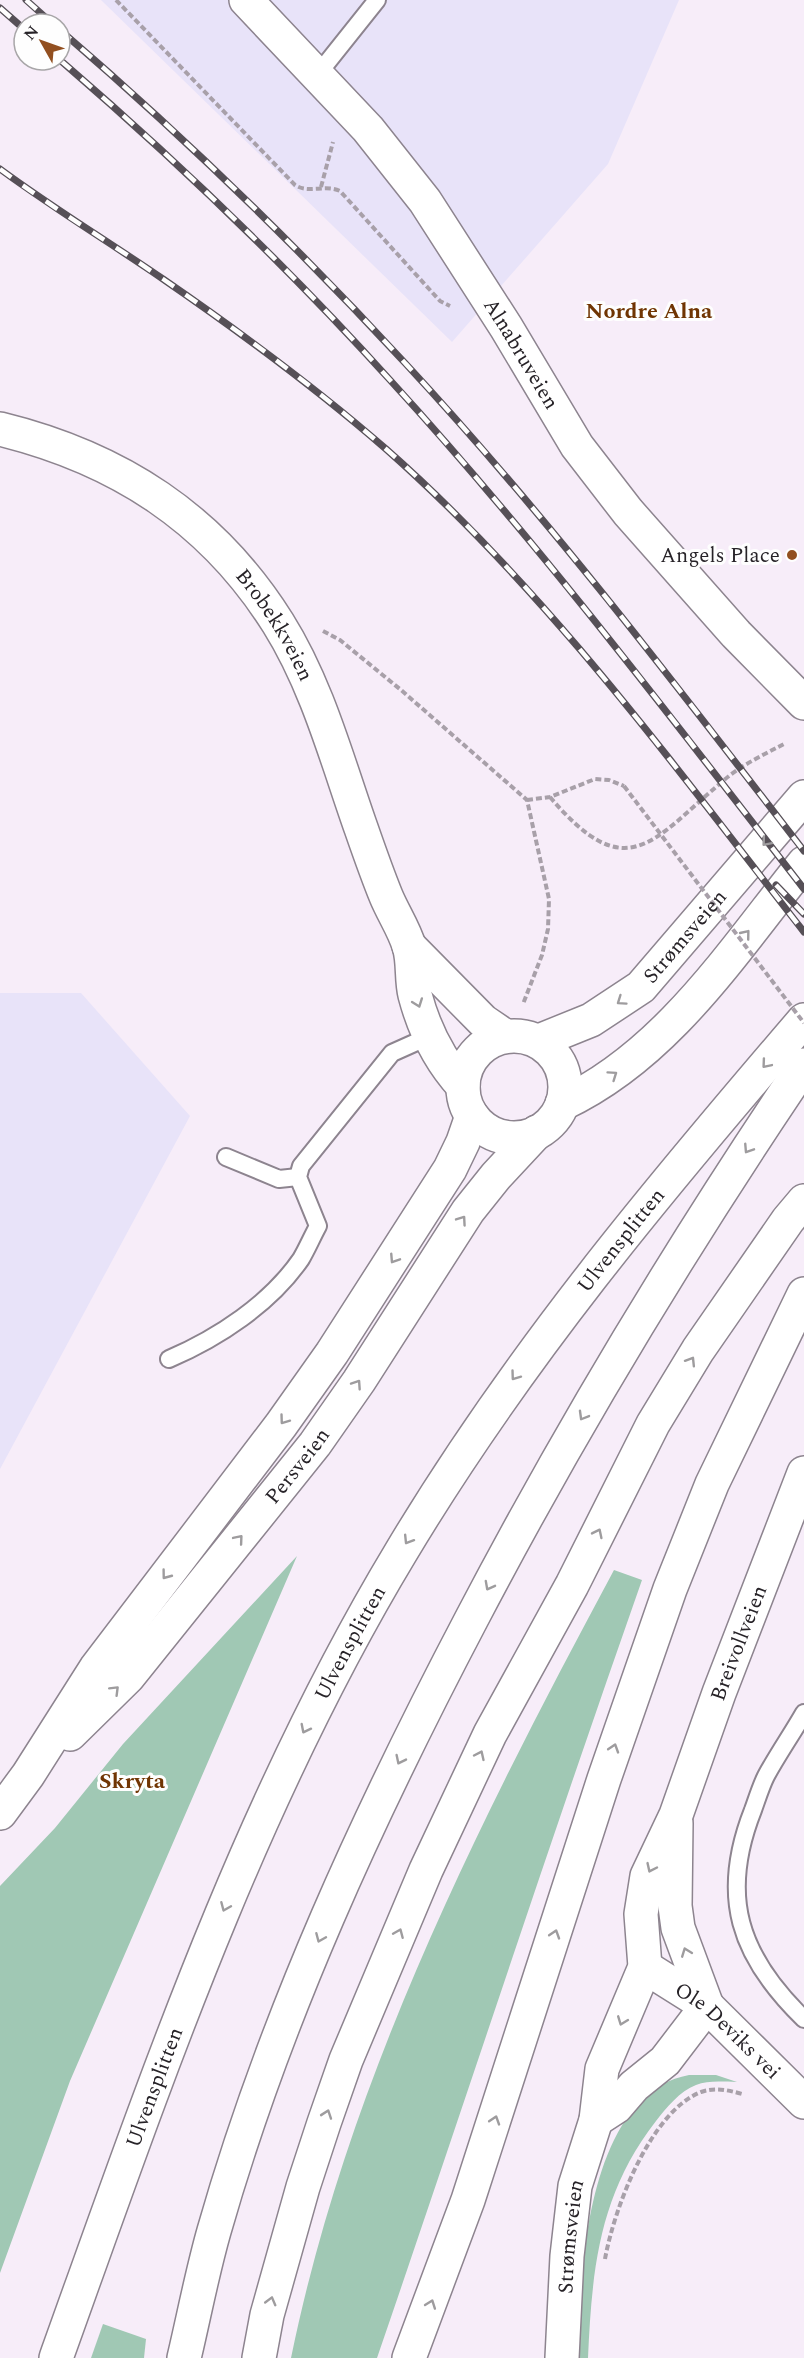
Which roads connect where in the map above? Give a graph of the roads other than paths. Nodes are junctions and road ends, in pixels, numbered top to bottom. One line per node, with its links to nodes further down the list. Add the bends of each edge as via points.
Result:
1 (246, 0): 3 (main road, Alnabruveien)
2 (377, 0): 3 (lane)
3 (318, 74): 5 (main road, Alnabruveien, via 426,201 577,446 628,512)
4 (0, 429): 8 (main road, Brobekkveien, via 57,444 91,458 150,491 206,537 254,589 279,625 309,686)
5 (804, 703)
6 (804, 798): 12 (main road, Strømsveien, one-way to 12, via 640,987 591,1020)
7 (804, 863): 15 (main road, one-way to 7, via 616,1074 663,1034)
8 (409, 946): 10 (main road, Brobekkveien, one-way to 10, via 415,995); 11 (main road, Brobekkveien, via 483,1021)
9 (804, 1021): 32 (main road, Ulvensplitten, one-way to 32, via 549,1329 470,1442 372,1601 293,1752 201,1962)
10 (430, 1036): 14 (main road, Brobekkveien); 18 (lane, via 392,1053 301,1166)
11 (505, 1036): 12 (main road); 14 (main road, via 480,1048 465,1072)
12 (539, 1041): 15 (main road, via 562,1068)
13 (804, 1065): 33 (main road, one-way to 33, via 612,1365 514,1539 362,1838 256,2098 214,2232)
14 (467, 1101): 16 (main road, via 482,1127 508,1138); 24 (main road, Persveien, one-way to 24, via 463,1142 450,1169 332,1353 96,1668)
15 (562, 1104): 16 (main road, via 556,1116)
16 (537, 1132): 24 (main road, Persveien, one-way to 16, via 128,1677 270,1502 359,1381 468,1211)
17 (226, 1157): 18 (lane, via 279,1179)
18 (298, 1177): 21 (lane, via 318,1226 300,1259 266,1298 206,1344)
19 (804, 1201): 34 (main road, one-way to 19, via 303,2187 346,2060 426,1870 485,1744 572,1585 653,1424 704,1341)
20 (804, 1294): 35 (main road, one-way to 20, via 468,2200 658,1621 712,1484)
21 (169, 1359)
22 (804, 1473): 26 (main road, Breivollveien)
23 (804, 1713): 29 (lane, via 765,1778 745,1828 736,1869 735,1902 747,1941 772,1983)
24 (28, 1775): 25 (main road, Persveien)
25 (0, 1813)
26 (676, 1815): 27 (main road, Breivollveien, one-way to 27, via 646,1876 641,1914); 28 (main road, Breivollveien, one-way to 26, via 678,1928)
27 (645, 1967): 28 (main road, Ole Deviks vei); 31 (main road, Strømsveien, one-way to 31, via 602,2069)
28 (707, 2006): 30 (main road, Ole Deviks vei); 31 (main road, via 665,2061 616,2107)
29 (804, 2019)
30 (804, 2102)
31 (596, 2120): 36 (main road, Strømsveien, via 575,2186)
32 (56, 2358)
33 (184, 2358)
34 (259, 2358)
35 (409, 2358)
36 (562, 2358)

